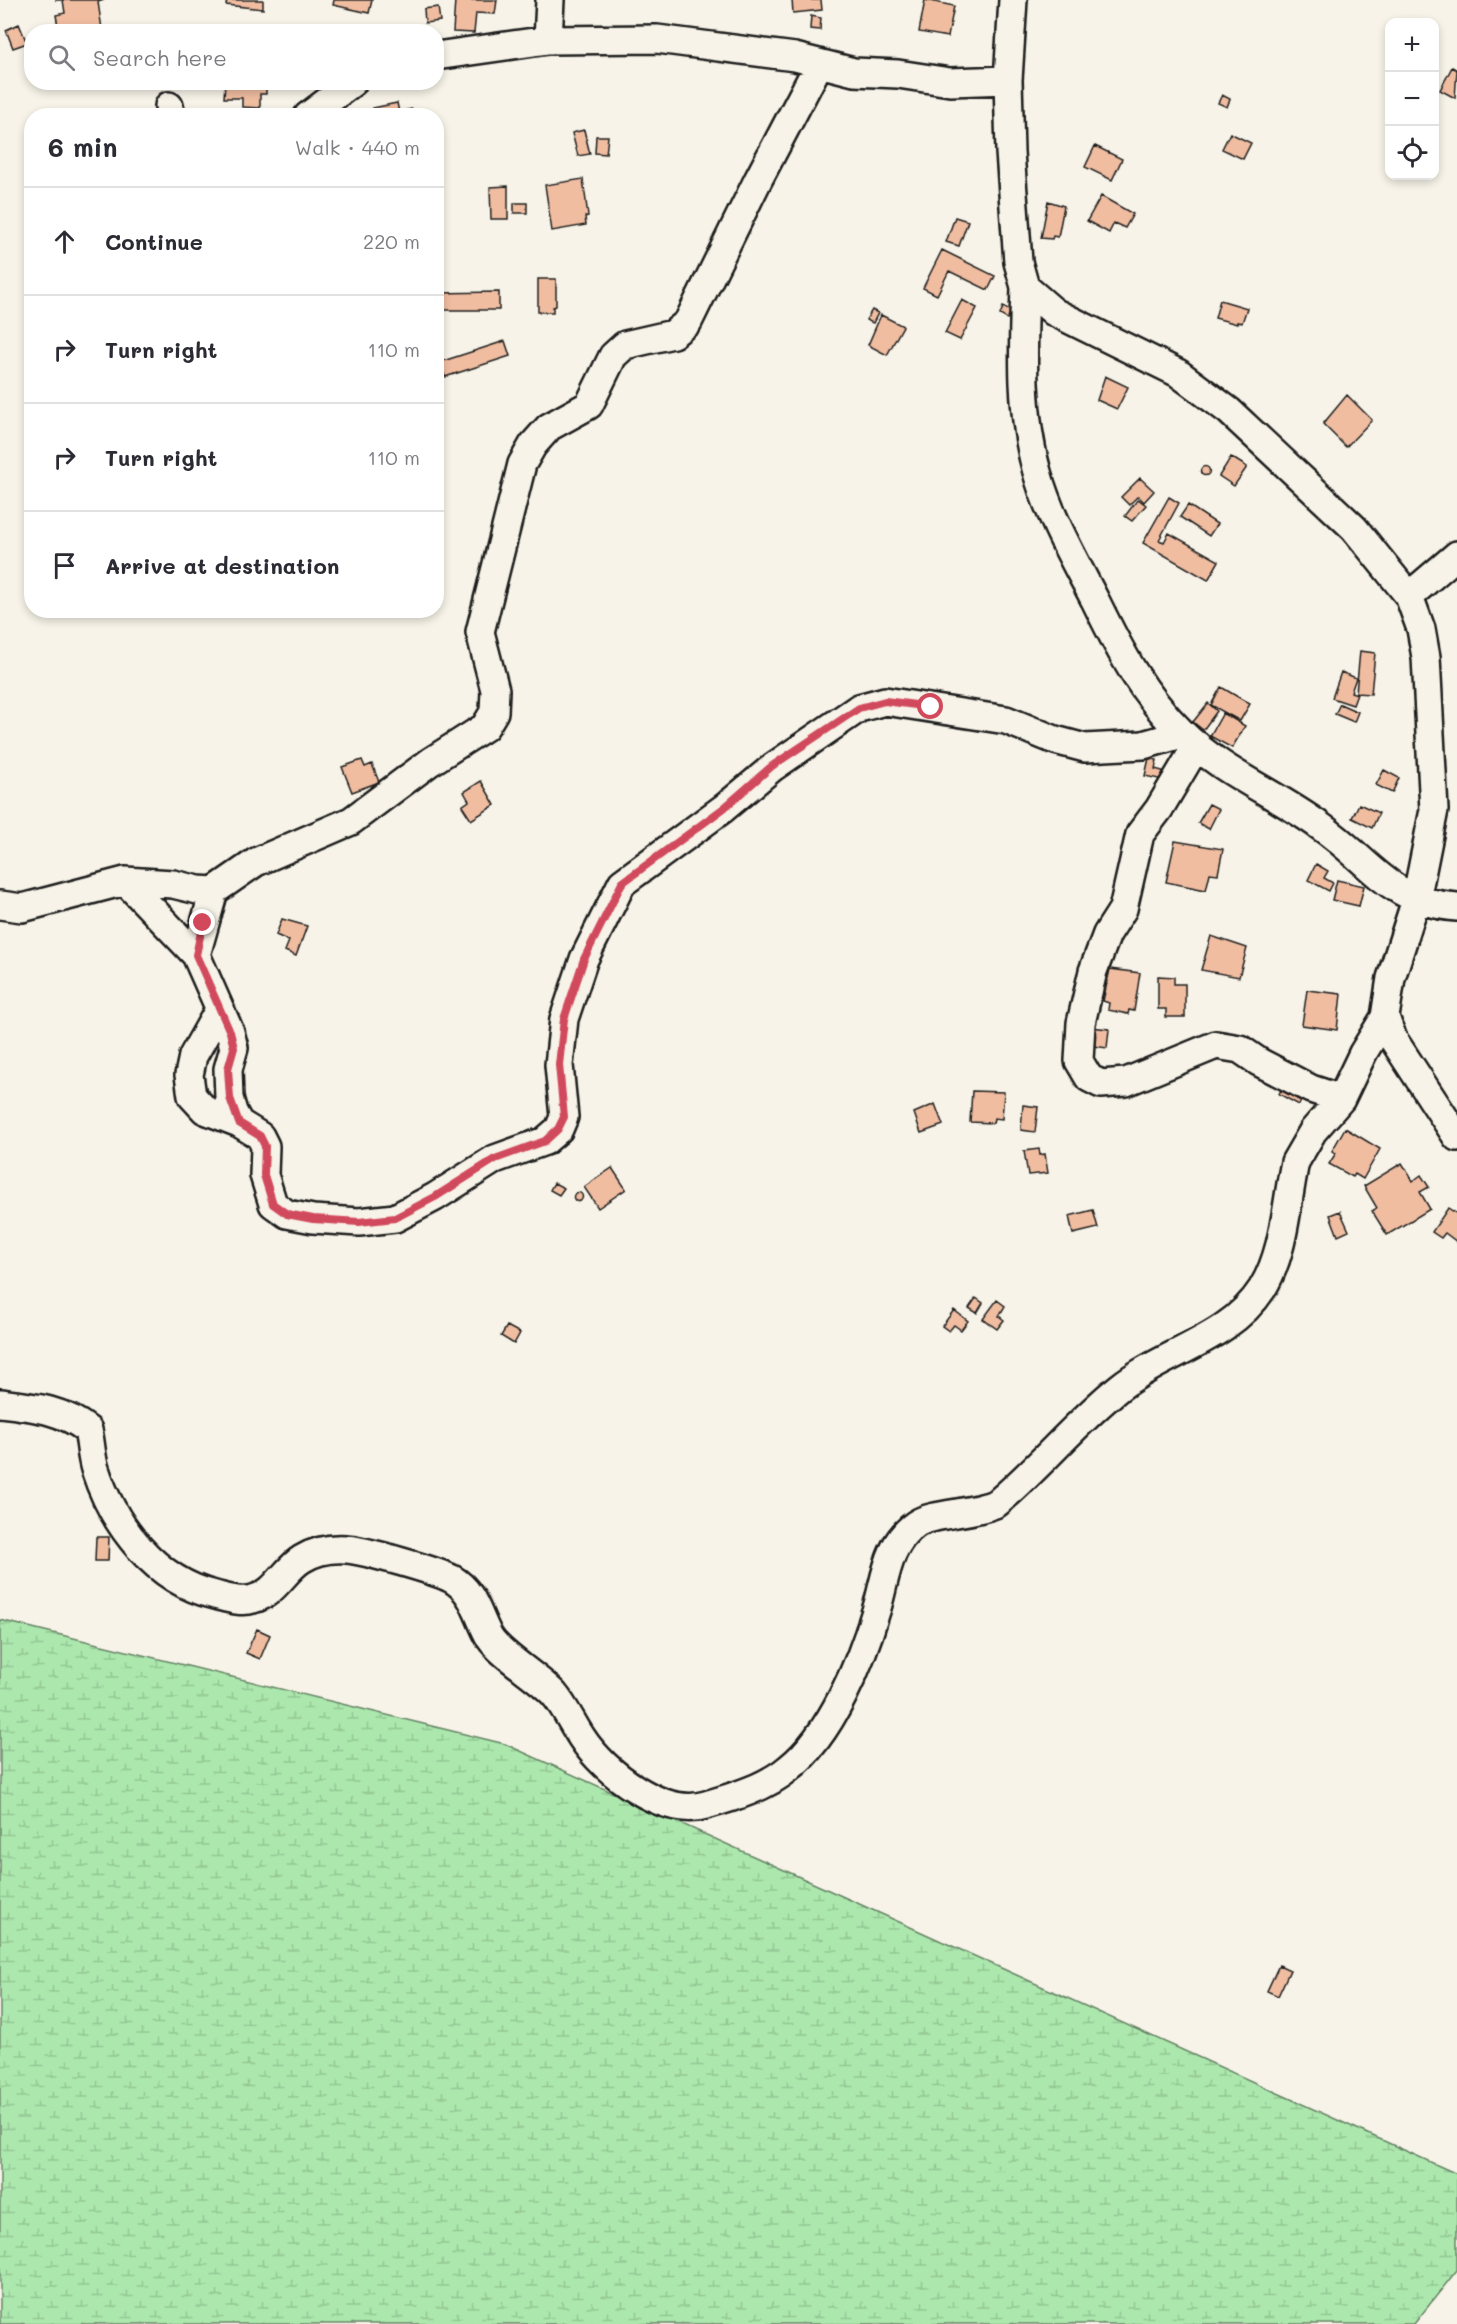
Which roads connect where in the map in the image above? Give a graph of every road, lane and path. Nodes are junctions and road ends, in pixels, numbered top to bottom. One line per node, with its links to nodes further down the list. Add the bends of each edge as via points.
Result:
1 (550, 0): 3 (street)
2 (1013, 0): 6 (street)
3 (548, 40): 4 (street); 5 (street, via 657,39 795,57)
4 (444, 55)
5 (819, 64): 6 (street, via 854,72 950,82); 14 (street, via 688,322 673,334 625,345 613,356 589,405 549,427 522,464 480,632 495,690 490,720 476,734 430,762 351,821 256,862)
6 (1008, 80): 9 (street, via 1018,262)
7 (342, 90): 8 (street)
8 (319, 108)
9 (1025, 287): 11 (street, via 1054,312 1153,358 1229,411 1354,528); 12 (street, via 1023,371 1028,426 1040,482 1053,518 1124,658 1151,700)
10 (1457, 555): 11 (street)
11 (1409, 596): 15 (street, via 1426,657 1434,810)
12 (1190, 740): 15 (street, via 1321,826 1377,876); 21 (street, via 1159,809 1140,834 1123,909 1107,934 1093,971 1081,1023 1079,1061 1089,1078 1101,1084 1126,1082 1216,1045 1240,1049 1311,1089); 22 (street, via 1085,748 1006,720 885,701 859,708 772,766 724,808 622,883 584,959 564,1019 559,1065 564,1117 545,1141 495,1159 395,1218 359,1222 287,1214 273,1204 267,1192 265,1146 260,1136)
13 (125, 880): 14 (street); 16 (street, via 30,907); 18 (street)
14 (214, 891): 18 (street)
15 (1416, 900): 17 (street); 20 (street, via 1391,978)
16 (0, 905)
17 (1457, 907)
18 (196, 955): 19 (street)
19 (219, 1010): 22 (street, via 234,1048 228,1069 230,1098); 22 (street, via 193,1056 189,1075 192,1096 205,1110)
20 (1385, 1017): 21 (street); 23 (street, via 1393,1039)
21 (1341, 1099): 24 (street, via 1313,1131 1295,1162 1276,1258 1270,1275 1248,1307 1206,1337 1119,1388 997,1503 981,1511 917,1523 897,1543 854,1670 818,1738 786,1771 750,1790 703,1806 680,1807 632,1789 582,1739 556,1696 491,1640 474,1602 452,1579 345,1549 317,1551 300,1560 264,1596 249,1601 199,1591 179,1582 127,1534 94,1466 88,1430 73,1418 42,1407)
22 (239, 1123)
23 (1457, 1137)
24 (0, 1403)

